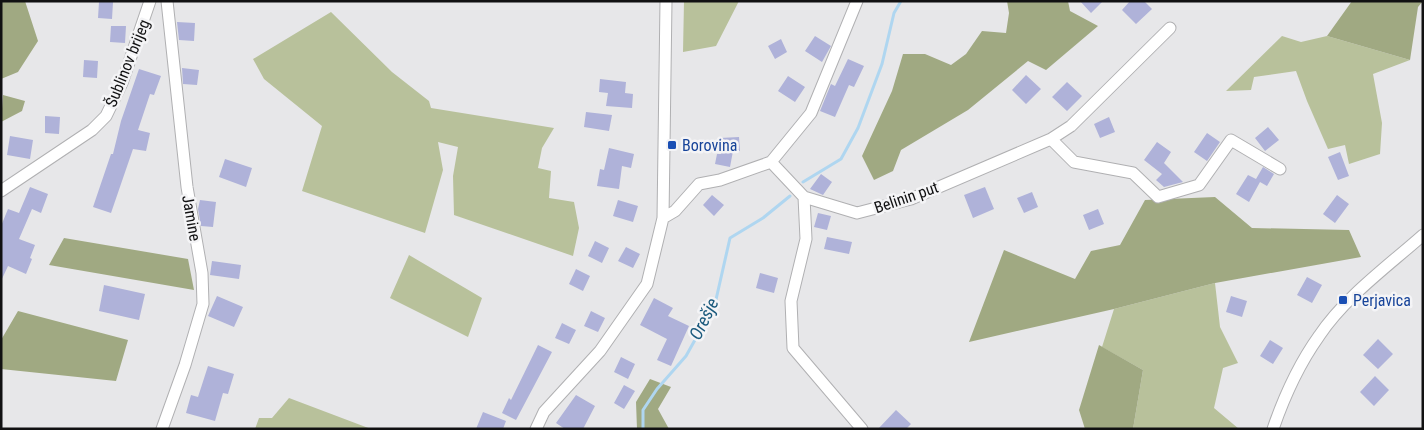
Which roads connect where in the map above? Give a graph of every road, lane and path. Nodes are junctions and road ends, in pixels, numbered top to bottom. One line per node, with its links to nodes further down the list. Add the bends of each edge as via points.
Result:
1 (150, 1): 9 (street, Šublinov brijeg, via 122,83 106,116 92,130)
2 (167, 1): 13 (street, Jamine, via 187,187 202,273 203,304)
3 (666, 1): 11 (street)
4 (857, 1): 7 (street, via 811,113)
5 (1170, 28): 6 (street, Belinin put, via 1071,126)
6 (1051, 139): 8 (street, via 1074,162 1133,173 1158,197 1198,185 1231,140); 10 (street, Belinin put, via 911,199 857,212)
7 (771, 162): 10 (street); 11 (street, via 699,184 675,211)
8 (1280, 169)
9 (1, 191)
10 (804, 197): 15 (street, via 806,239 791,301 793,348)
11 (663, 218): 14 (street, via 647,284 600,351 544,412)
12 (1423, 234): 16 (street, via 1344,306 1319,335 1296,374)
13 (162, 429)
14 (536, 429)
15 (862, 429)
16 (1273, 429)

